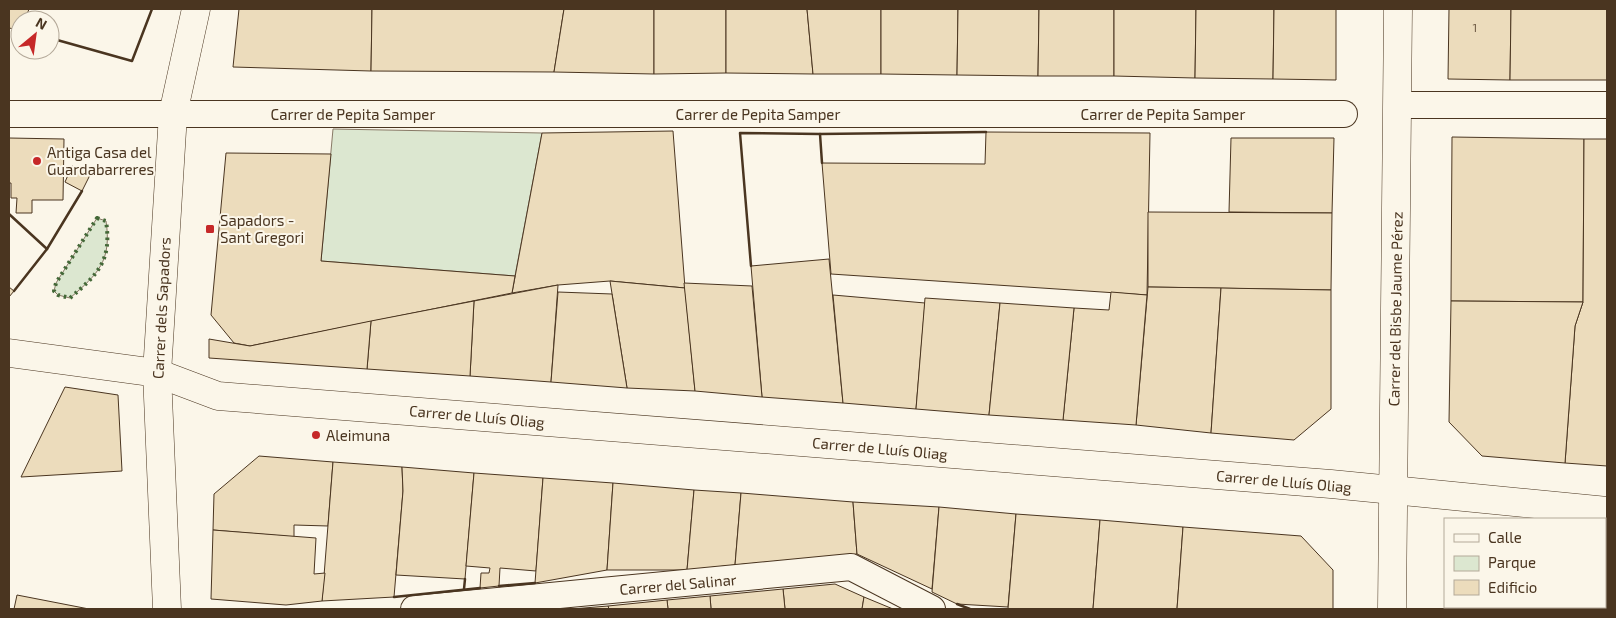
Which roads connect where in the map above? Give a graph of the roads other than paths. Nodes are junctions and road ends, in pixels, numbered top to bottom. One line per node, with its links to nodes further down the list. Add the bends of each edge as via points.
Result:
1 (196, 9): 6 (street, Carrer dels Sapadors)
2 (1398, 9): 4 (street, Carrer del Bisbe Jaume Pérez)
3 (1607, 104): 4 (street)
4 (1398, 105): 10 (street, Carrer del Bisbe Jaume Pérez)
5 (9, 114): 6 (street, Carrer de Pepita Samper)
6 (173, 114): 7 (street, Carrer de Pepita Samper); 9 (street, Carrer dels Sapadors)
7 (1344, 114)
8 (9, 353): 9 (street, Carrer de Lluís Oliag)
9 (157, 373): 10 (street, Carrer de Lluís Oliag, via 218,396); 12 (street, Carrer dels Sapadors)
10 (1392, 490): 11 (street, Carrer de Lluís Oliag); 15 (street, Carrer del Bisbe Jaume Pérez)
11 (1607, 511)
12 (167, 609)
13 (414, 609): 14 (street, Carrer del Salinar, via 851,567)
14 (932, 609)
15 (1392, 609)

